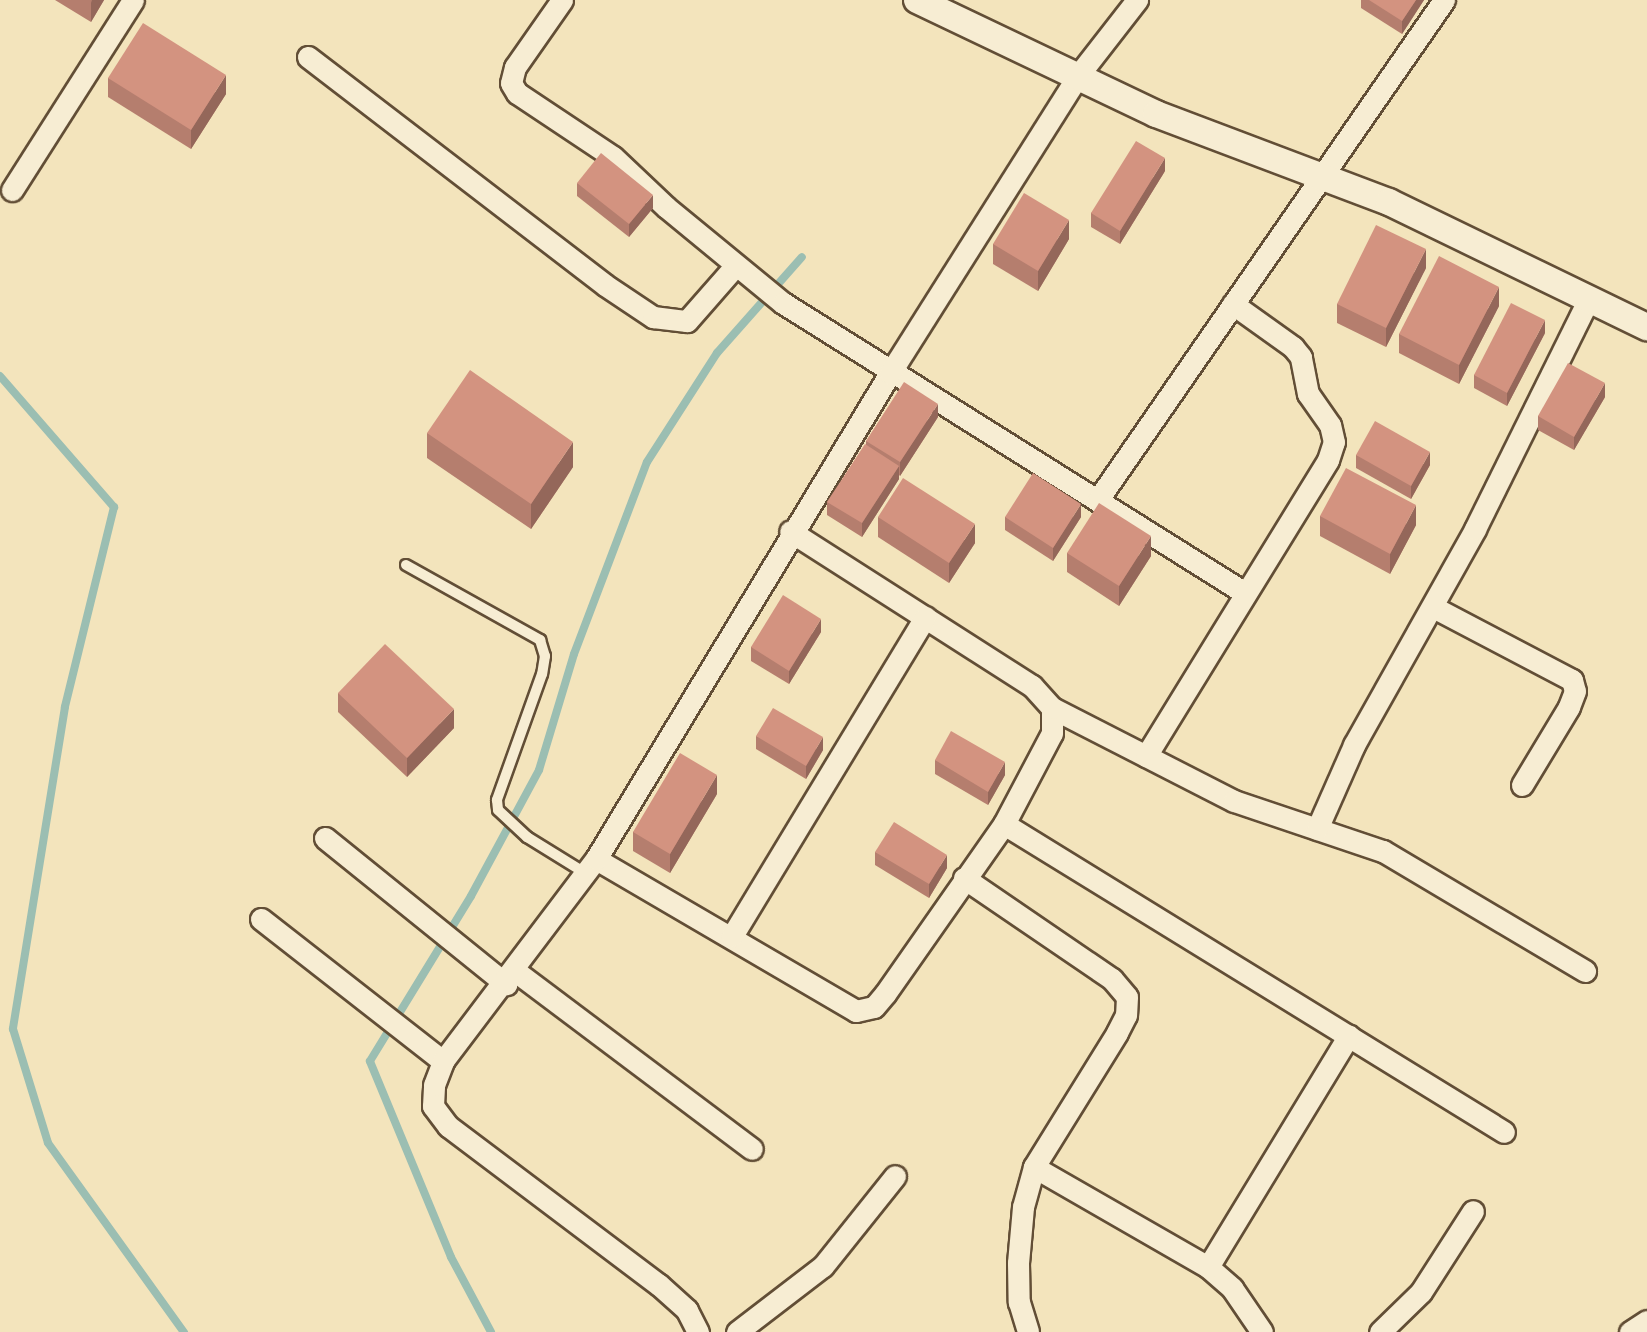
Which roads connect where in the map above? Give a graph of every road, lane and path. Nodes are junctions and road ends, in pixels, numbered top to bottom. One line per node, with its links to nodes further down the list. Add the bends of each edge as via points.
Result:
1 (134, 0): 9 (street)
2 (562, 0): 10 (street, via 515,67 513,89 613,157)
3 (917, 0): 7 (street)
4 (1138, 0): 7 (street)
5 (1444, 0): 8 (street)
6 (308, 57): 10 (street, via 653,317 687,321)
7 (1077, 77): 8 (street, via 1218,138); 14 (street)
8 (1323, 174): 11 (street); 12 (street)
9 (12, 190)
10 (736, 265): 14 (street, via 783,303)
11 (1589, 298): 13 (street); 19 (street)
12 (1233, 304): 15 (street); 18 (street, via 1301,357 1308,394 1330,425 1334,442 1328,460)
13 (1647, 327)
14 (890, 373): 15 (street); 16 (street)
15 (1099, 498): 18 (street)
16 (790, 531): 20 (street); 27 (street)
17 (406, 565): 27 (lane, via 540,640 545,656 542,674 497,800 503,820 527,837)
18 (1245, 593): 22 (street)
19 (1433, 607): 23 (street, via 1572,680 1575,691 1569,707); 25 (street, via 1354,745)
20 (925, 617): 21 (street, via 1032,686); 30 (street)
21 (1052, 708): 22 (street); 24 (street, via 1052,733)
22 (1146, 756): 25 (street, via 1234,801)
23 (1522, 785)
24 (1004, 824): 28 (street); 33 (street)
25 (1317, 829): 31 (street, via 1383,851)
26 (325, 838): 32 (street, via 463,949)
27 (591, 866): 30 (street); 32 (street)
28 (964, 878): 30 (street, via 874,1007 856,1011 830,999); 37 (street, via 1112,979 1127,997 1126,1015 1112,1044)
29 (261, 919): 34 (street)
30 (732, 936)
31 (1585, 971)
32 (510, 977): 34 (street); 36 (street)
33 (1349, 1035): 35 (street); 40 (street)
34 (443, 1061): 42 (street, via 434,1085 433,1106 448,1126 659,1285 687,1310)
35 (1504, 1132)
36 (752, 1149)
37 (1034, 1167): 40 (street); 44 (street, via 1023,1207 1018,1263 1019,1302)
38 (895, 1177): 43 (street, via 824,1266)
39 (1473, 1210): 46 (street, via 1421,1292)
40 (1208, 1267): 45 (street, via 1232,1288)
41 (1647, 1321): 47 (street)
42 (698, 1332)
43 (737, 1332)
44 (1028, 1332)
45 (1262, 1332)
46 (1380, 1332)
47 (1630, 1332)

